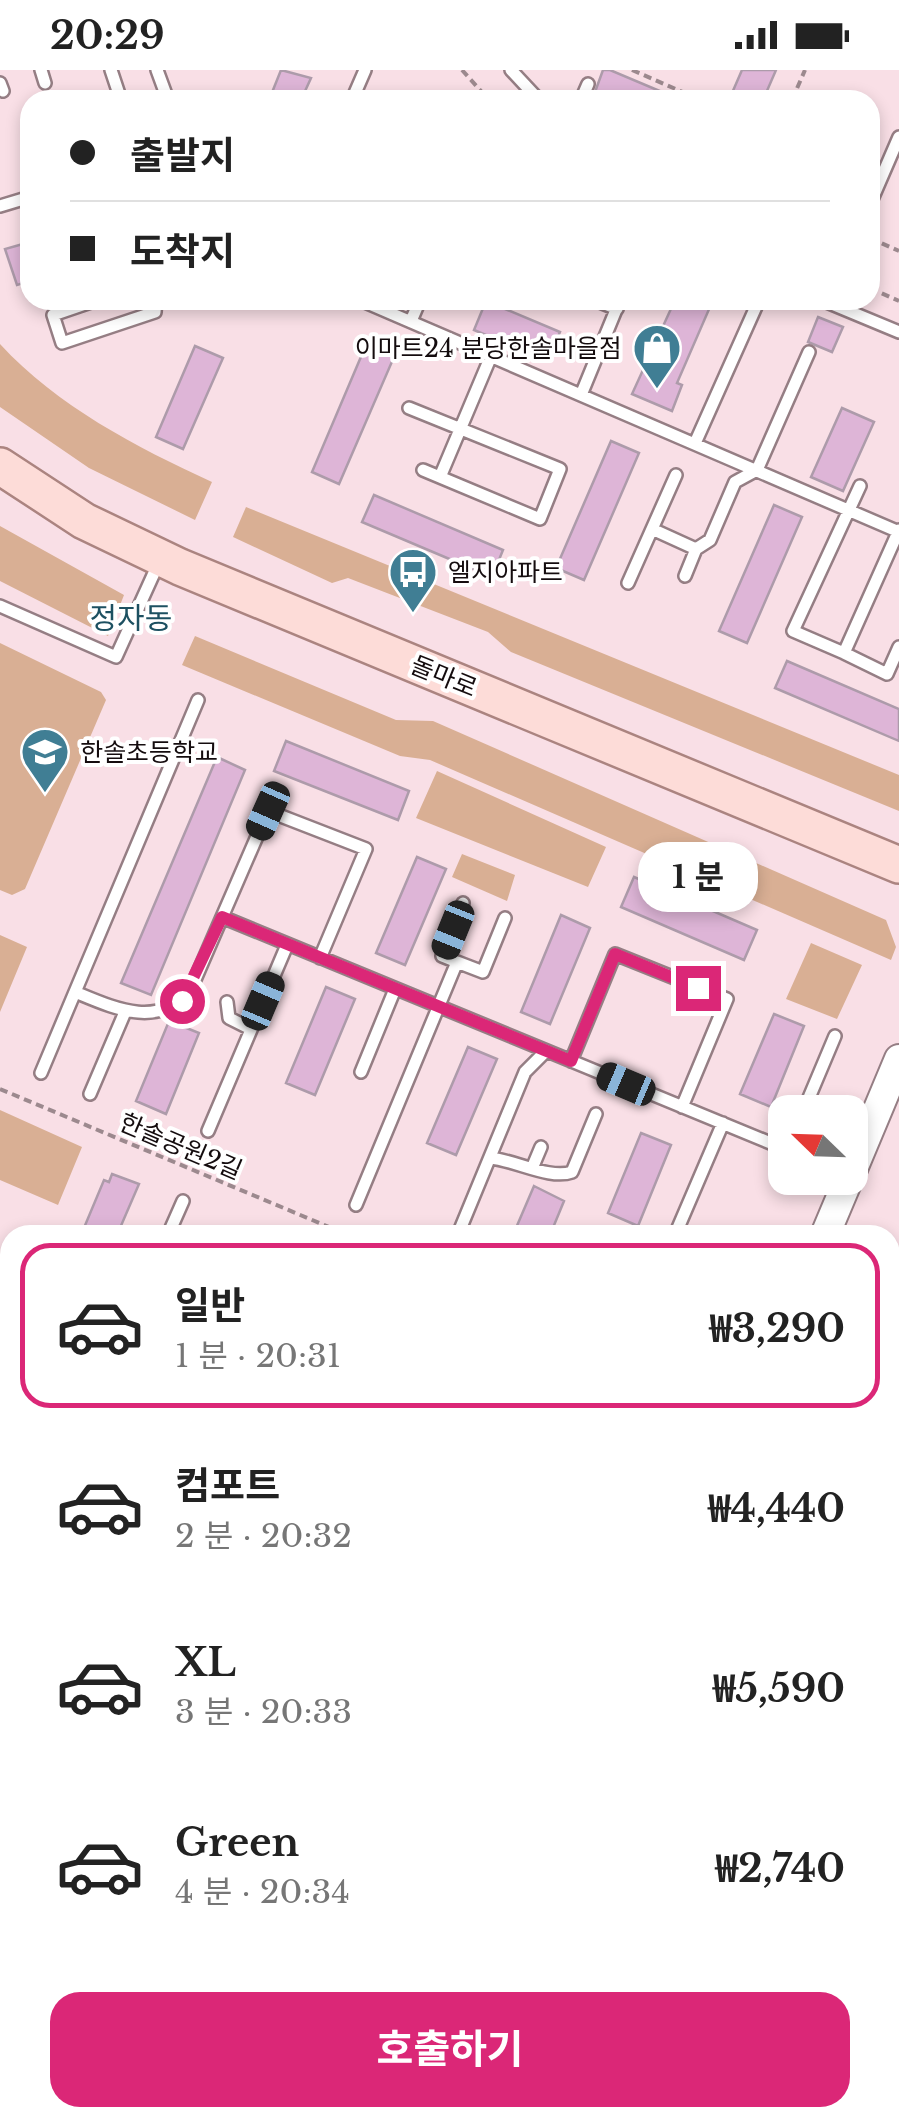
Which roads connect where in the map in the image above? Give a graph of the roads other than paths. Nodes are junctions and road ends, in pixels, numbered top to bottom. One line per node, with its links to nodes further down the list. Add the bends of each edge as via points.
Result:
1 (42, 70): 3 (lane)
2 (511, 70): 5 (lane)
3 (46, 84)
4 (588, 84): 6 (lane)
5 (530, 90)
6 (585, 90)
7 (899, 137): 8 (lane)
8 (880, 181)
9 (64, 310): 10 (lane, via 47,315 62,343)
10 (155, 310)
11 (384, 310): 16 (lane)
12 (416, 310): 16 (lane)
13 (616, 310): 20 (lane)
14 (755, 310): 23 (lane)
15 (846, 310): 17 (lane)
16 (411, 321): 19 (lane)
17 (899, 332)
18 (809, 352): 26 (lane)
19 (491, 356): 20 (lane); 22 (lane)
20 (581, 395): 23 (lane)
21 (409, 408): 22 (lane)
22 (461, 428): 28 (lane); 28 (lane, via 560,469 540,519)
23 (696, 441): 26 (lane)
24 (0, 466): 34 (main road, 돌마로, via 67,512)
25 (424, 470): 28 (lane)
26 (756, 470): 30 (lane); 33 (lane, via 735,482 710,540)
27 (676, 474): 31 (lane)
28 (440, 477)
29 (860, 486): 30 (lane)
30 (849, 510): 32 (lane); 39 (lane, via 793,631)
31 (652, 529): 33 (lane); 36 (lane)
32 (899, 531): 39 (lane)
33 (696, 549): 35 (lane)
34 (161, 558): 37 (lane, via 116,657); 41 (main road, 돌마로)
35 (684, 576)
36 (628, 584)
37 (0, 606)
38 (899, 647): 39 (lane, via 887,674)
39 (844, 653)
40 (198, 700): 49 (lane)
41 (899, 865)
42 (464, 904): 47 (lane, via 442,956)
43 (222, 917): 45 (lane); 46 (lane, via 268,811 366,849); 52 (lane, via 182,1001 156,1012)
44 (505, 918): 47 (lane, via 483,972)
45 (287, 945): 46 (lane); 53 (lane)
46 (320, 958): 48 (lane)
47 (457, 962): 51 (lane)
48 (395, 989): 51 (lane); 58 (lane)
49 (75, 992): 52 (lane); 59 (lane)
50 (228, 1002): 53 (lane, via 229,1018)
51 (438, 1007): 55 (lane); 73 (lane)
52 (125, 1012): 60 (lane)
53 (252, 1029): 65 (lane)
54 (835, 1036): 61 (lane)
55 (546, 1051): 57 (lane); 69 (lane, via 526,1072)
56 (899, 1058): 66 (street)
57 (571, 1061): 62 (lane); 62 (lane, via 615,954 726,999)
58 (361, 1072)
59 (41, 1073)
60 (90, 1094)
61 (810, 1095)
62 (682, 1106): 64 (lane)
63 (596, 1114): 70 (lane, via 572,1172 560,1176)
64 (722, 1123): 67 (lane); 76 (lane)
65 (208, 1132)
66 (868, 1133)
67 (768, 1142)
68 (541, 1147): 70 (lane)
69 (490, 1158): 70 (lane); 75 (lane)
70 (533, 1166)
71 (842, 1195): 77 (street)
72 (183, 1201): 74 (lane)
73 (356, 1205)
74 (172, 1225)
75 (462, 1225)
76 (679, 1225)
77 (829, 1225)

